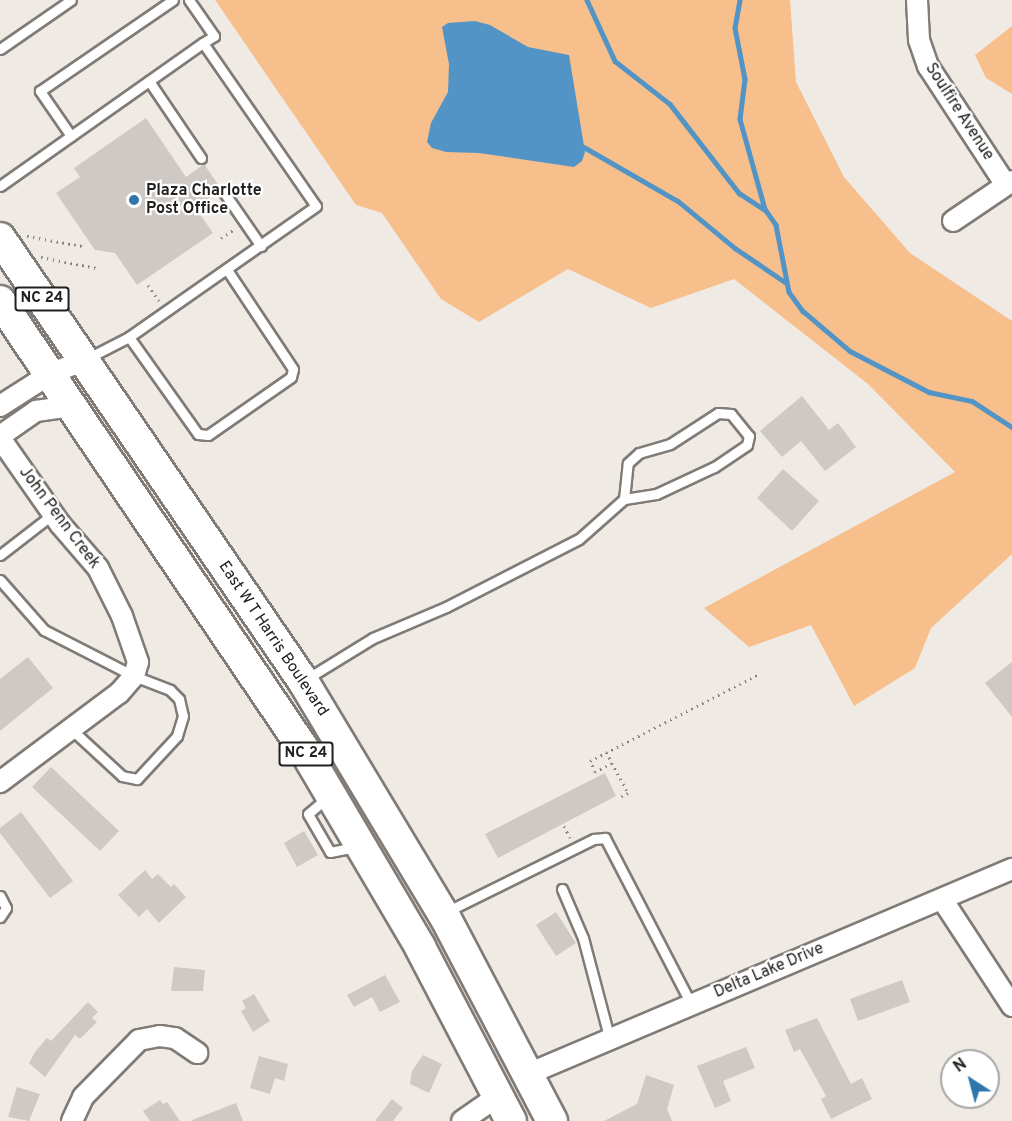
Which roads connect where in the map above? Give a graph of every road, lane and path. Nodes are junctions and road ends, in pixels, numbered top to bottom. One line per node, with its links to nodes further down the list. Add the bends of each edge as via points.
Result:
1 (71, 0): 6 (lane)
2 (173, 0): 8 (lane, via 40,91)
3 (189, 0): 5 (lane, via 214,36)
4 (917, 0): 10 (street, Soulfire Avenue, via 917,33 928,66)
5 (203, 44): 7 (lane); 16 (lane, via 316,206)
6 (0, 49)
7 (149, 81): 8 (lane); 9 (lane)
8 (71, 136): 11 (lane)
9 (201, 158)
10 (1009, 183): 13 (street)
11 (0, 186)
12 (223, 191): 16 (lane)
13 (953, 220)
14 (8, 236): 15 (path); 24 (main road, East W T Harris Boulevard / NC 24)
15 (81, 246)
16 (261, 246): 19 (lane)
17 (30, 254): 18 (path)
18 (96, 268)
19 (228, 271): 22 (lane); 23 (lane, via 293,369 291,377 208,435 198,434)
20 (148, 285): 22 (path)
21 (0, 301): 25 (main road, East W T Harris Boulevard / NC 24)
22 (167, 312): 23 (lane)
23 (129, 337): 24 (lane)
24 (84, 360): 25 (street); 35 (main road, East W T Harris Boulevard / NC 24)
25 (50, 374): 26 (street); 27 (main road, East W T Harris Boulevard / NC 24)
26 (0, 406)
27 (72, 406): 28 (street, via 36,411); 48 (main road, East W T Harris Boulevard / NC 24, via 224,628 331,795)
28 (0, 437): 30 (street, John Penn Creek)
29 (624, 499): 29 (lane, via 628,463 639,453 670,444 718,413 731,414 749,436 747,445 714,467 656,494); 35 (lane, via 579,539 446,607 373,638)
30 (53, 514): 31 (lane); 34 (street, John Penn Creek, via 98,568 122,616 138,662)
31 (0, 555)
32 (0, 580): 34 (lane, via 44,630)
33 (761, 673): 37 (path)
34 (134, 676): 36 (street); 36 (lane, via 170,690 179,699 183,716 177,736 137,779 122,776)
35 (303, 681): 45 (main road, East W T Harris Boulevard / NC 24)
36 (71, 729): 39 (street)
37 (606, 752): 38 (path); 38 (path, via 590,761 595,772)
38 (612, 763): 40 (path, via 628,793)
39 (0, 782)
40 (620, 797)
41 (1012, 869): 44 (street, Delta Lake Drive)
42 (562, 889): 50 (lane, via 583,938)
43 (0, 896): 46 (lane, via 6,908)
44 (942, 898): 47 (street, Delta Lake Drive); 49 (street)
45 (443, 914): 47 (lane, via 594,839 605,838); 52 (main road, East W T Harris Boulevard / NC 24)
46 (0, 917)
47 (691, 1004): 50 (street, Delta Lake Drive)
48 (451, 1006): 52 (main road, via 507,1069); 53 (main road, East W T Harris Boulevard / NC 24)
49 (1012, 1006)
50 (610, 1040): 52 (street, Delta Lake Drive)
51 (196, 1053): 54 (street, via 175,1038 160,1036 139,1041 83,1097)
52 (528, 1074): 57 (main road, East W T Harris Boulevard / NC 24)
53 (504, 1108): 55 (street); 56 (main road)
54 (72, 1121)
55 (462, 1121)
56 (536, 1121)
57 (552, 1121)

